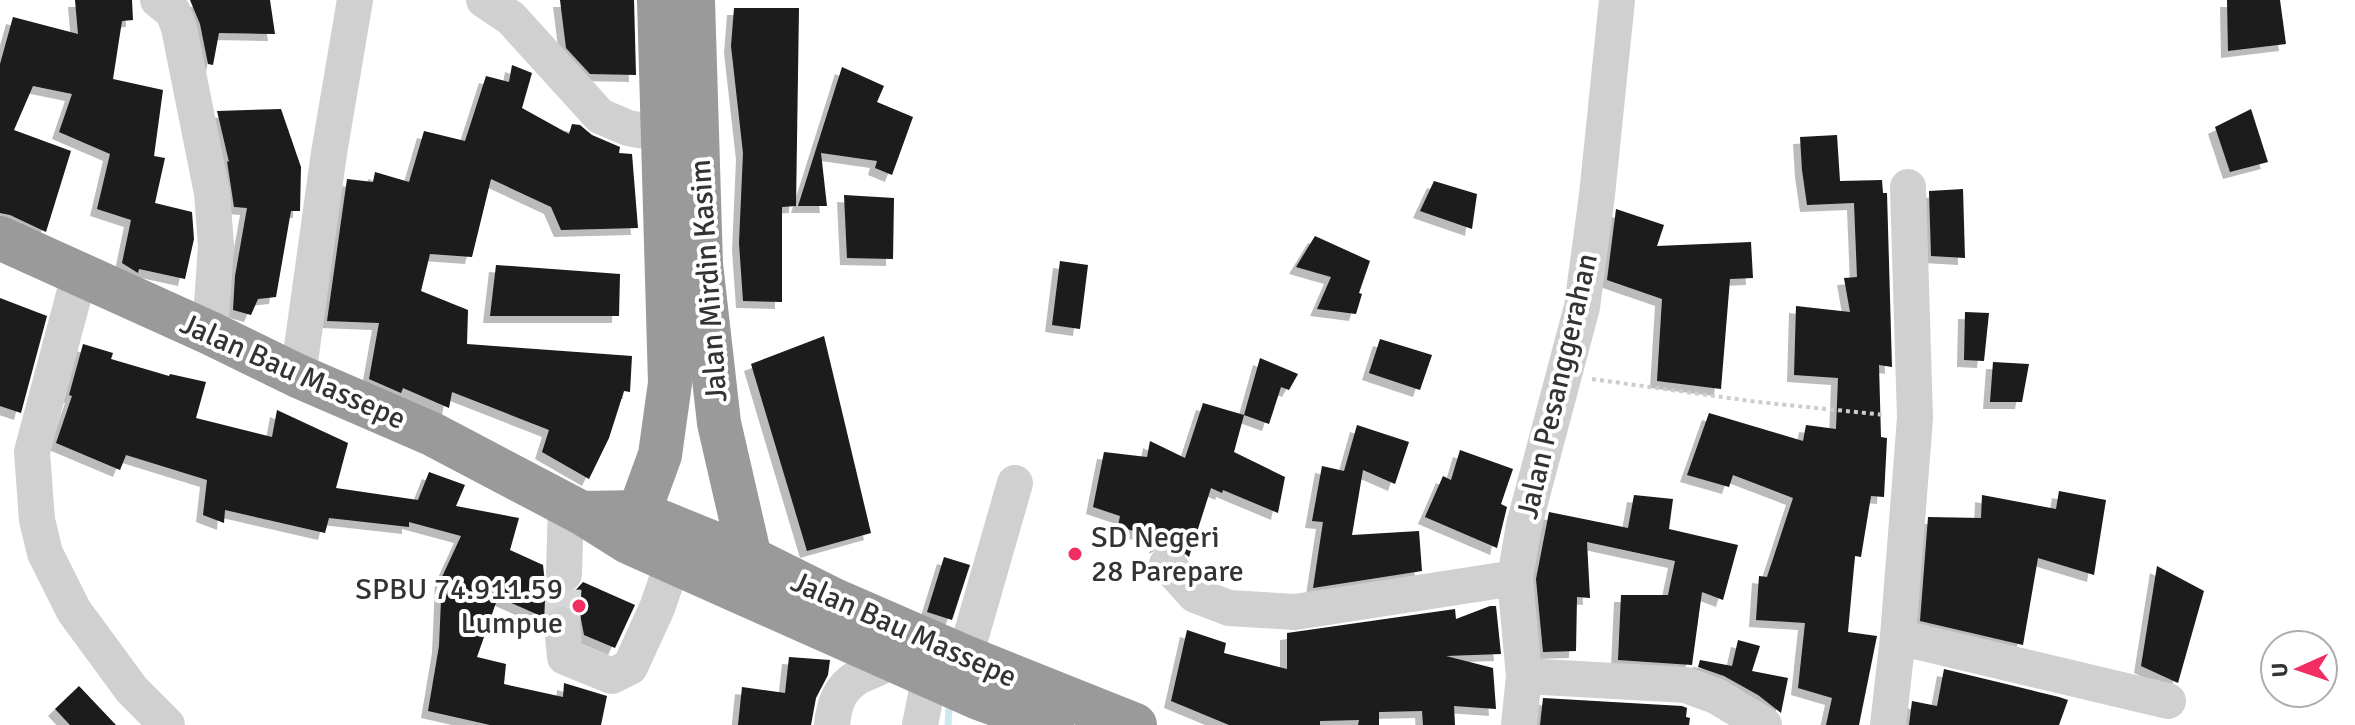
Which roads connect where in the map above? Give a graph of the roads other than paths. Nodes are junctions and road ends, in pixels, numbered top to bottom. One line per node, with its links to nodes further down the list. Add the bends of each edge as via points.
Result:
1 (158, 0): 11 (street, via 173,12 179,28 212,193 216,246)
2 (355, 0): 12 (street)
3 (484, 0): 7 (street, via 511,18 600,116)
4 (659, 0): 7 (highway, Jalan Mirdin Kasim)
5 (693, 0): 16 (highway, Jalan Mirdin Kasim, via 703,280 719,423)
6 (1617, 0): 20 (street, Jalan Pesanggerahan, via 1586,279)
7 (662, 134): 15 (highway, Jalan Mirdin Kasim, via 670,383 660,455)
8 (1908, 187): 22 (street, via 1915,418)
9 (0, 238): 10 (highway, Jalan Bau Massepe)
10 (79, 276): 11 (highway, Jalan Bau Massepe); 27 (street, via 32,452 37,520 45,553 74,611 132,690)
11 (210, 333): 12 (highway, Jalan Bau Massepe)
12 (298, 376): 14 (highway, Jalan Bau Massepe, via 432,434)
13 (1015, 483): 24 (street, via 998,549)
14 (574, 509): 15 (highway, Jalan Bau Massepe); 19 (street)
15 (633, 527): 16 (highway, Jalan Bau Massepe); 17 (highway, Jalan Bau Massepe)
16 (750, 558): 24 (highway, Jalan Bau Massepe)
17 (673, 562): 21 (street, via 630,667 612,676 565,657); 23 (highway, Jalan Bau Massepe)
18 (1167, 564): 20 (street, via 1195,595 1229,608 1295,612)
19 (564, 574)
20 (1515, 578): 25 (street, Jalan Pesanggerahan)
21 (562, 625)
22 (1898, 637): 26 (street); 34 (street)
23 (890, 658): 24 (highway, Jalan Bau Massepe); 28 (street, via 837,697)
24 (947, 666): 29 (street); 30 (highway, Jalan Bau Massepe, via 976,697); 31 (highway, Jalan Bau Massepe)
25 (1524, 676): 32 (street, Jalan Pesanggerahan); 33 (street, via 1686,685)
26 (2168, 701)
27 (167, 725)
28 (832, 725)
29 (920, 725)
30 (1052, 725)
31 (1135, 725)
32 (1519, 725)
33 (1764, 725)
34 (1888, 725)

